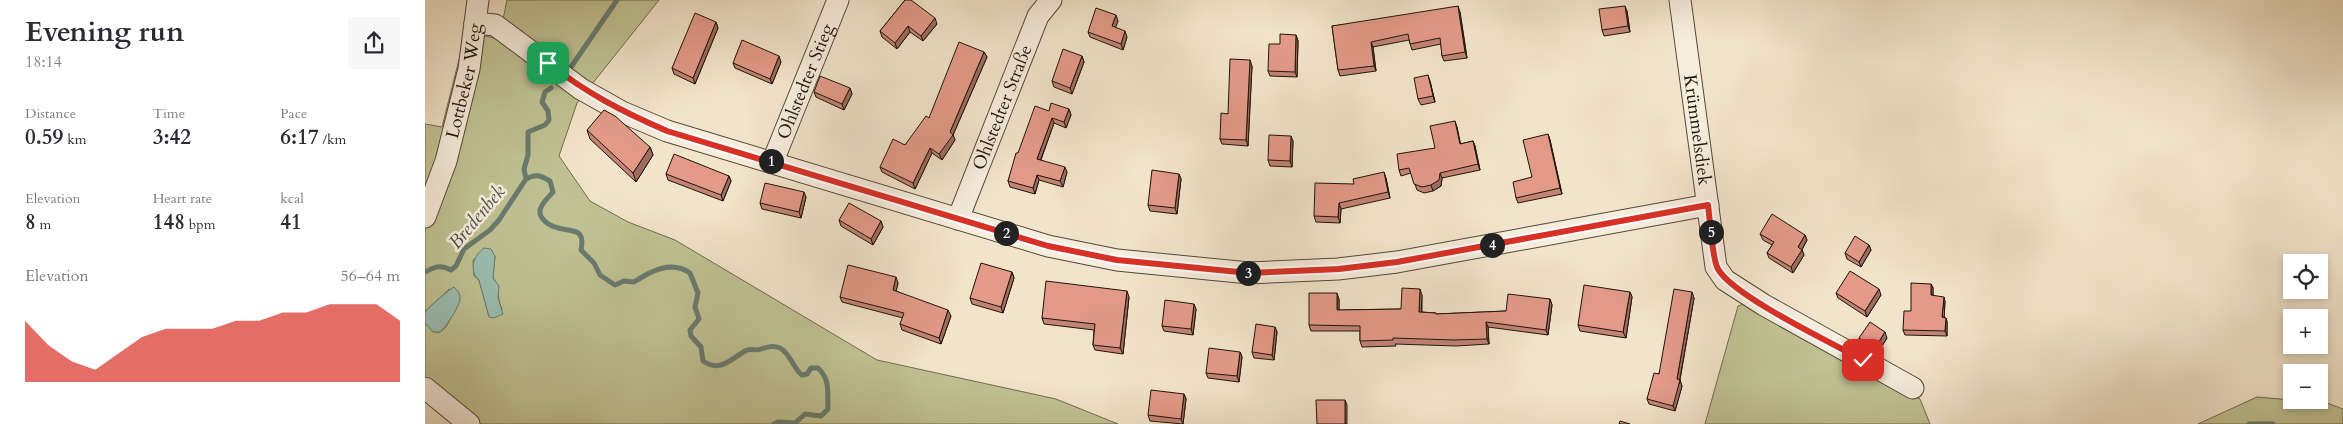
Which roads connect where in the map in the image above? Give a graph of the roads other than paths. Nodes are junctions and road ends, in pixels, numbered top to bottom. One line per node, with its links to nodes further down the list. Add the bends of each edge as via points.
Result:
1 (478, 0): 5 (street, Lottbeker Weg)
2 (838, 0): 6 (street, Ohlstedter Stieg)
3 (1051, 0): 9 (street, Ohlstedter Straße, via 1038,16)
4 (1680, 0): 7 (street, Krümmelsdiek)
5 (475, 23): 6 (street, Ohlstedter Stieg, via 495,25 581,89 622,112 667,131); 8 (street, Lottbeker Weg, via 469,68 448,152)
6 (773, 161): 9 (street)
7 (1708, 205): 9 (street, via 1397,262 1339,269 1249,273 1117,260 1048,246); 11 (street, Krümmelsdiek, via 1716,267 1725,280)
8 (425, 217)
9 (959, 219)
10 (425, 388): 12 (street)
11 (1913, 388)
12 (469, 424)

